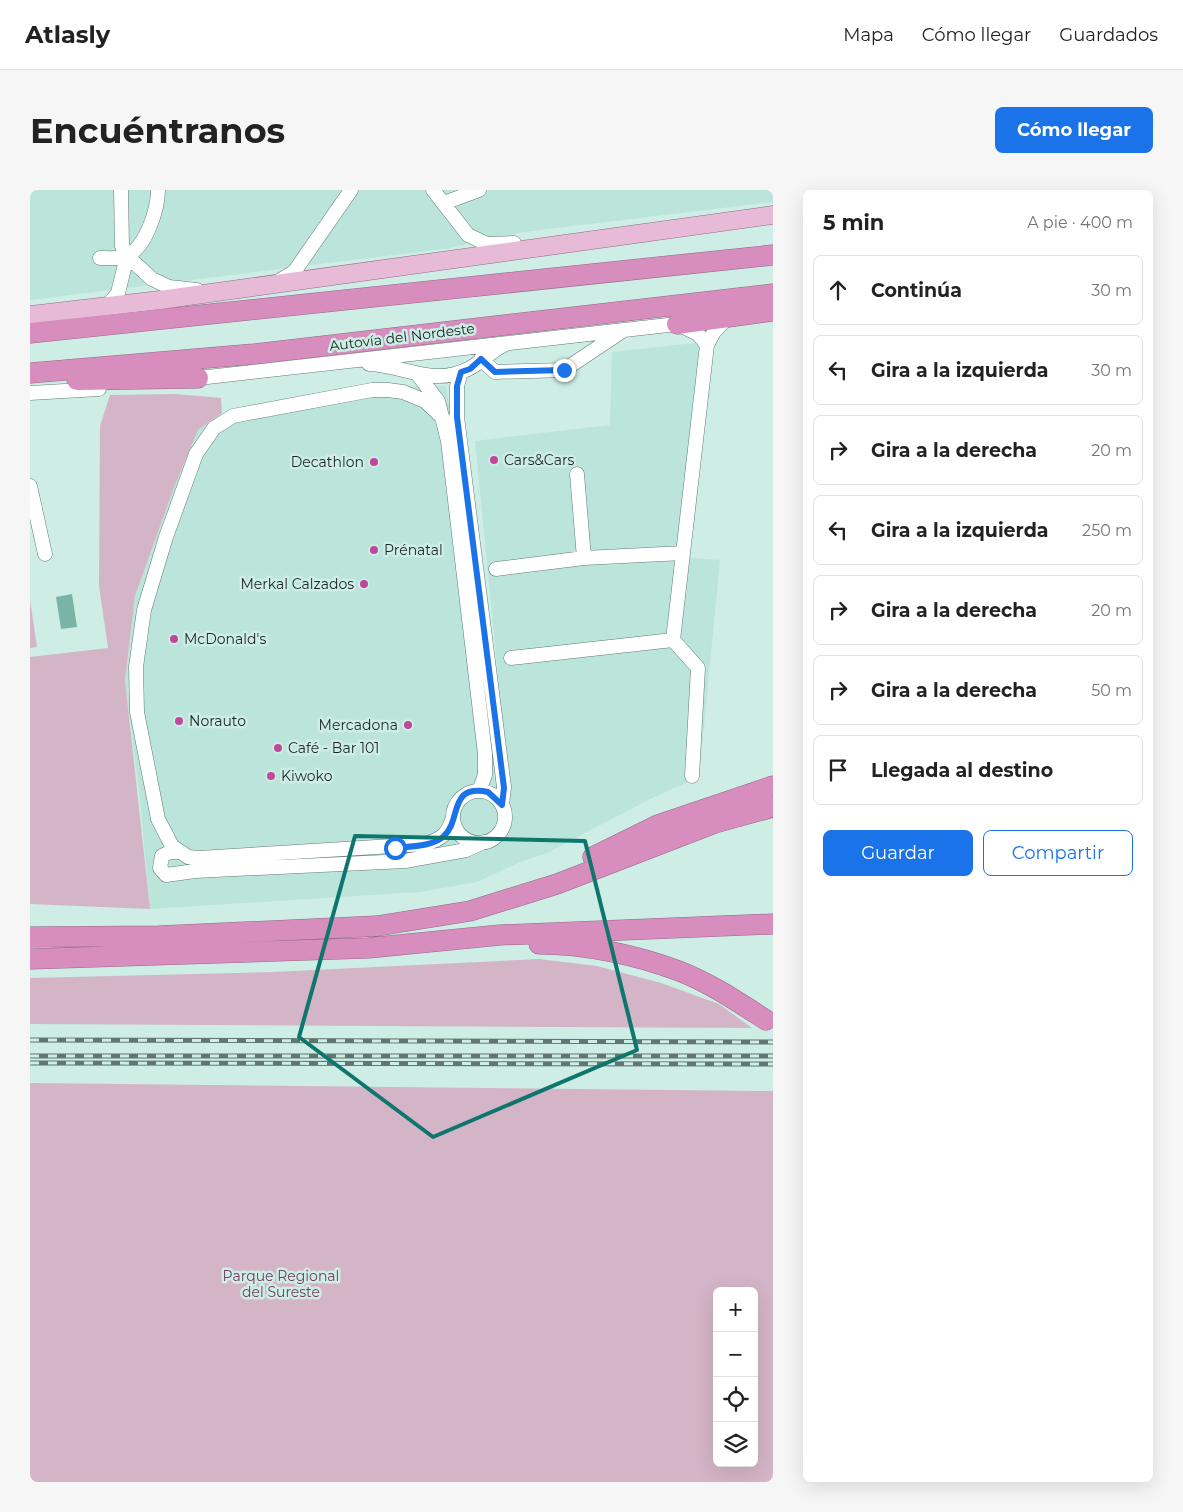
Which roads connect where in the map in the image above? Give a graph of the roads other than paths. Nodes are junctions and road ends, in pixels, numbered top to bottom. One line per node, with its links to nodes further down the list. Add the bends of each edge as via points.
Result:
1 (121, 190): 10 (street, via 122,246)
2 (158, 190): 10 (street, via 152,222 139,245)
3 (351, 190): 12 (street, via 294,272)
4 (433, 190): 6 (street)
5 (479, 190): 6 (street)
6 (444, 204): 8 (street, via 468,234 486,244)
7 (773, 216): 8 (main road)
8 (590, 241): 12 (main road)
9 (773, 255): 21 (highway)
10 (127, 256): 11 (street); 13 (street, via 152,279 169,287); 15 (street, via 118,293)
11 (100, 258)
12 (272, 284): 13 (main road)
13 (220, 292): 15 (main road)
14 (773, 294): 27 (highway, Autovía del Nordeste, via 254,354)
15 (107, 306): 17 (main road)
16 (773, 311): 18 (highway)
17 (30, 315)
18 (727, 318): 19 (highway); 23 (street)
19 (677, 324): 20 (street); 23 (street, via 698,334)
20 (626, 330): 22 (street); 24 (street, via 564,370 495,372)
21 (30, 333)
22 (513, 342): 24 (street); 25 (street)
23 (707, 345): 36 (street)
24 (481, 359): 26 (street)
25 (335, 362): 28 (street, via 380,364); 29 (street)
26 (461, 372): 28 (street, via 435,378); 45 (street, via 457,386 457,417 504,788)
27 (34, 373): 29 (highway, via 78,380)
28 (418, 375): 33 (street, via 438,401)
29 (198, 378): 30 (street)
30 (91, 389): 31 (street); 32 (street)
31 (30, 393)
32 (30, 402)
33 (445, 420): 44 (street, via 485,754 485,775); 49 (street, via 425,401 414,396 372,390 233,416 206,436 185,482 157,564 144,610 136,667 140,733 158,819 172,846)
34 (577, 474): 38 (street)
35 (30, 486): 37 (street)
36 (683, 553): 38 (street); 40 (street)
37 (45, 554)
38 (584, 558): 39 (street)
39 (496, 569)
40 (673, 640): 41 (street); 42 (street, via 698,668)
41 (511, 658)
42 (692, 776)
43 (773, 786): 50 (highway, via 658,825)
44 (479, 791): 45 (street, via 496,797); 47 (street, via 464,796 458,802)
45 (502, 805): 48 (street, via 505,812 502,828)
46 (773, 807): 50 (highway, via 715,823 558,884)
47 (453, 817): 48 (street, via 460,834 467,839); 49 (street, via 446,834 425,844 199,858)
48 (484, 842): 49 (street, via 466,850 405,861 166,875 160,868 162,856)
49 (181, 852)
50 (532, 890): 52 (highway, via 470,911 377,926 159,936)
51 (773, 924): 53 (highway, via 500,934)
52 (30, 937)
53 (425, 944): 54 (highway); 55 (highway, via 548,944 600,950 679,971 727,995)
54 (30, 959)
55 (766, 1020)

